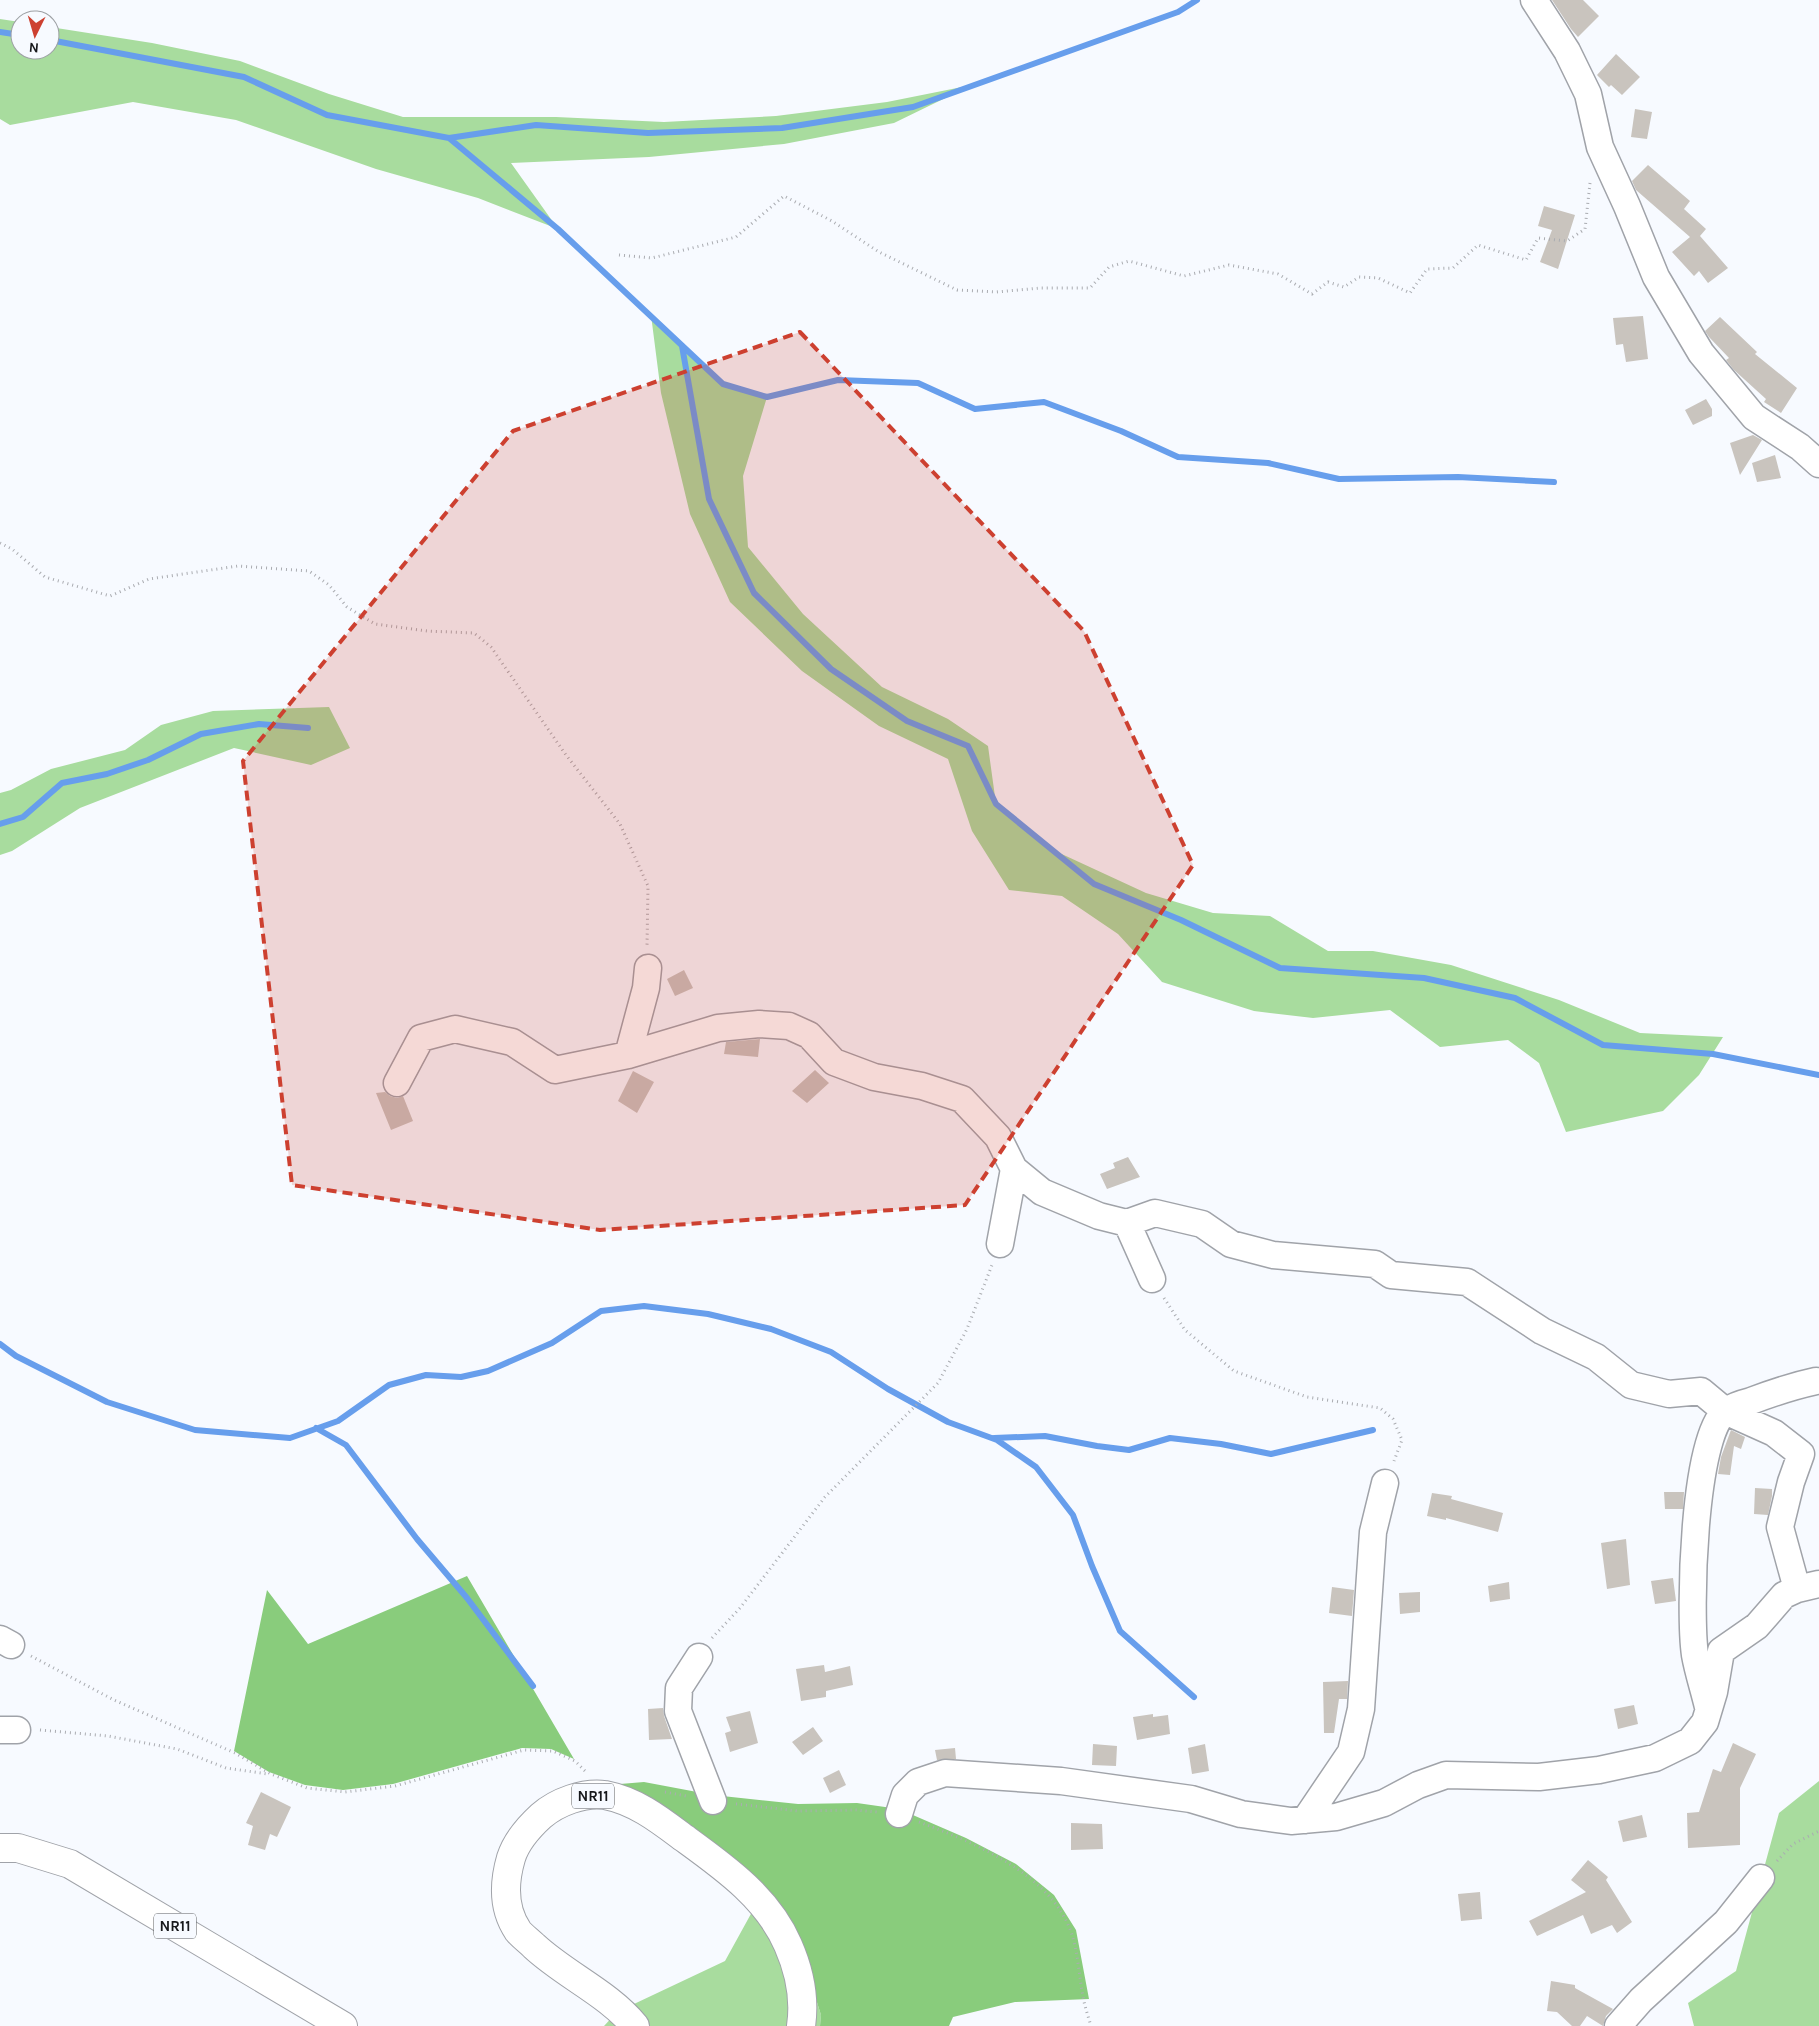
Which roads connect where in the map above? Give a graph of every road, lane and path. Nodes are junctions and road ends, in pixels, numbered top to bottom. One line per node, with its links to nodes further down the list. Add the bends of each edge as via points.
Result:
1 (1534, 0): 4 (street, via 1588,94 1600,146 1656,277 1701,353 1754,417 1800,447)
2 (1590, 182): 3 (path, via 1586,229 1567,241 1538,238 1526,260 1478,245 1453,268 1427,269 1410,293 1378,278 1359,277 1344,287 1328,282 1312,294 1278,274 1228,265 1184,276 1129,261 1109,267 1090,288 996,292 956,290 879,252 832,221 784,196 736,237 652,258)
3 (619, 255)
4 (1819, 464)
5 (0, 543): 6 (path, via 45,577 110,596 148,579 238,566 309,571 329,585 347,607 374,624 426,632 474,633 491,647 566,755 620,824 648,886)
6 (648, 968): 7 (street, via 646,988)
7 (628, 1055): 8 (street, via 554,1070 512,1042 455,1029 422,1038); 9 (street, via 718,1028 759,1024 789,1026 809,1036 834,1062 874,1077 922,1086 962,1099 998,1137)
8 (397, 1083)
9 (1014, 1169): 10 (street, via 1042,1192 1099,1216); 11 (street)
10 (1127, 1223): 12 (street); 14 (street, via 1156,1213 1202,1224 1232,1244 1273,1255 1375,1264 1391,1275 1467,1282 1542,1331 1596,1357 1631,1385 1670,1394 1701,1391)
11 (1000, 1244): 18 (path, via 967,1329 938,1383 825,1497)
12 (1152, 1279): 15 (path, via 1185,1330 1234,1371 1307,1397 1380,1408 1394,1419 1402,1440)
13 (1816, 1381): 14 (street, via 1789,1387)
14 (1725, 1411): 16 (street, via 1774,1433 1801,1454 1780,1528); 19 (street, via 1714,1430 1706,1455 1694,1528 1691,1600 1694,1646)
15 (1385, 1483): 26 (street, via 1373,1532 1361,1709 1351,1752)
16 (1808, 1586): 19 (street, via 1784,1595 1757,1626 1721,1651)
17 (6, 1642): 21 (path, via 114,1700 235,1754)
18 (699, 1657): 24 (street, via 680,1688 678,1711)
19 (1709, 1710): 26 (street, via 1705,1722 1690,1741 1655,1758 1599,1770 1539,1776 1446,1775 1384,1803 1336,1817)
20 (8, 1730): 21 (path, via 108,1736 177,1749 226,1768)
21 (271, 1774): 23 (path, via 306,1788 345,1792 394,1786 524,1750 553,1751 575,1761 601,1786)
22 (660, 1792): 24 (path)
23 (604, 1795): 31 (highway, NR11, via 561,1803 531,1824 512,1855 506,1873 505,1895 518,1931 549,1960 581,1980); 32 (highway, NR11, via 649,1812 748,1888 788,1944 800,1979)
24 (713, 1801): 25 (path, via 798,1811 856,1810)
25 (899, 1814): 26 (street, via 906,1795 918,1782 945,1773 1061,1781 1190,1800 1241,1814); 33 (path, via 960,1838 1011,1864 1049,1894 1070,1929)
26 (1305, 1820)
27 (1819, 1831): 29 (path, via 1793,1844)
28 (0, 1848): 30 (highway, NR11, via 18,1848 70,1864)
29 (1761, 1878): 34 (street, via 1726,1922 1641,2000)
30 (342, 2026)
31 (635, 2026)
32 (801, 2026)
33 (1091, 2026)
34 (1618, 2026)

